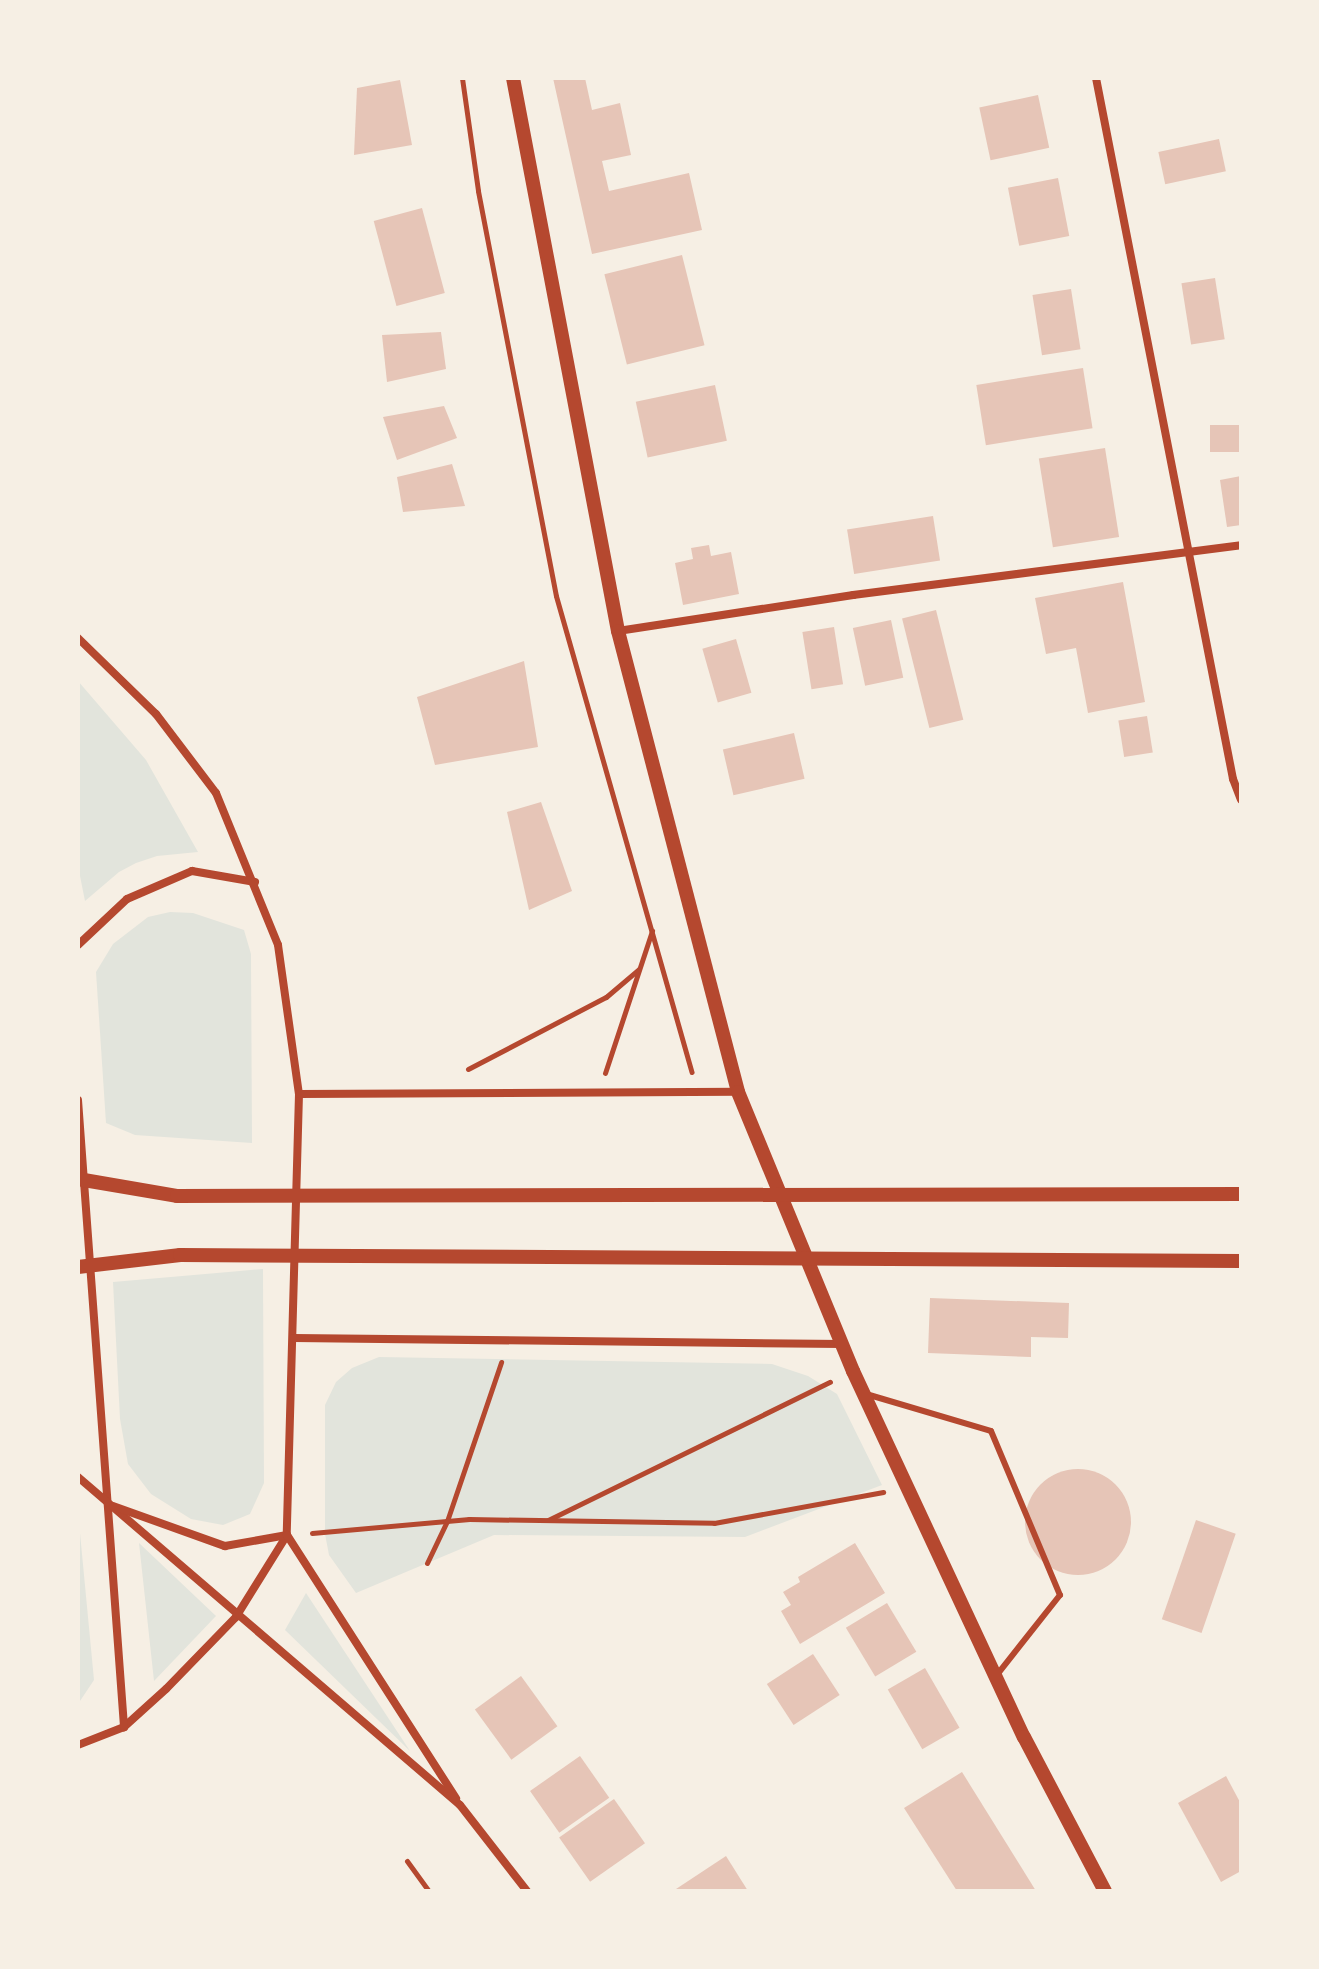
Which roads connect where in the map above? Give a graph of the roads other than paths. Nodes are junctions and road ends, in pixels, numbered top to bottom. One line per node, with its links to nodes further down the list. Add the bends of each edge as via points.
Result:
1 (513, 78): 5 (street)
2 (1096, 78): 4 (street)
3 (1241, 545): 4 (street)
4 (1188, 553): 5 (street); 7 (street)
5 (618, 631): 10 (street)
6 (78, 638): 8 (street, via 156,714 216,793)
7 (1241, 800)
8 (255, 882): 9 (street, via 192,871 127,899); 11 (street, via 278,945)
9 (78, 945)
10 (738, 1092): 11 (street); 18 (street)
11 (299, 1094): 17 (street)
12 (78, 1100): 21 (street)
13 (78, 1179): 14 (street, via 177,1196)
14 (1241, 1194)
15 (1241, 1261): 16 (street, via 180,1255)
16 (78, 1267)
17 (294, 1338): 18 (street); 22 (street)
18 (842, 1344): 19 (street)
19 (863, 1393): 24 (street); 24 (lane, via 991,1431 1060,1595)
20 (78, 1477): 21 (street)
21 (106, 1504): 22 (street, via 225,1546); 23 (street, via 208,1586); 25 (street)
22 (287, 1535): 23 (street); 27 (street)
23 (236, 1617): 25 (street); 27 (street)
24 (996, 1676): 29 (street)
25 (124, 1727): 26 (street)
26 (78, 1745)
27 (460, 1805): 28 (street)
28 (527, 1891)
29 (1105, 1891)

